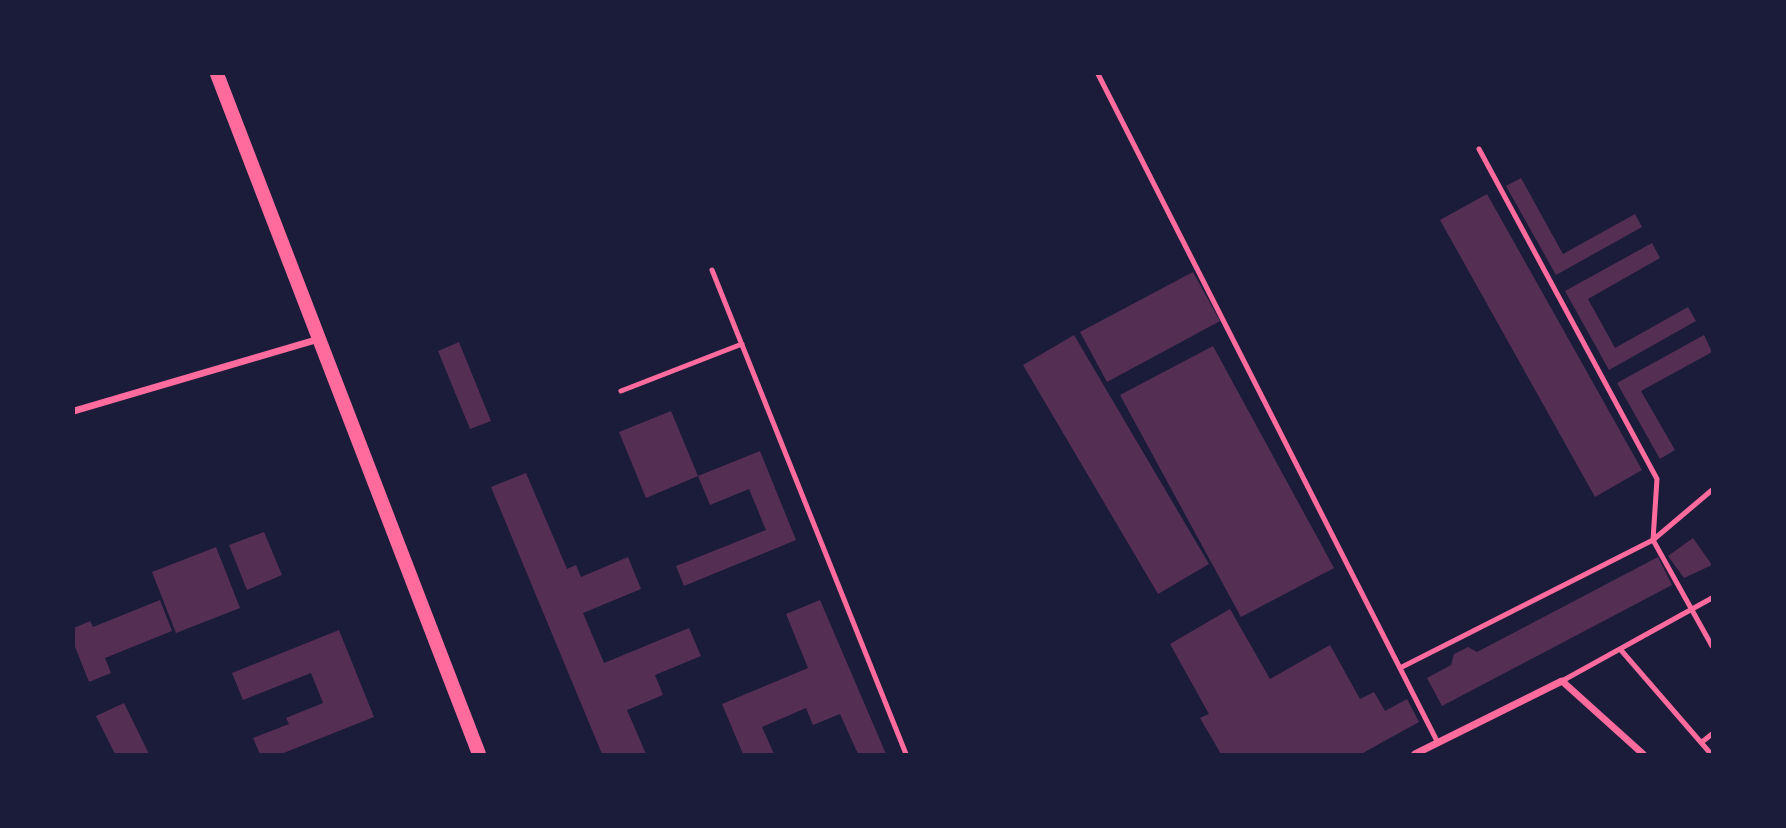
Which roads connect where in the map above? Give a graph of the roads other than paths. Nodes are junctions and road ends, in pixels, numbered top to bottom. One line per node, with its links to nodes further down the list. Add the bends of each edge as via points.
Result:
1 (217, 74): 5 (main road)
2 (1098, 74): 15 (lane)
3 (1479, 149): 10 (lane, via 1657,479)
4 (712, 270): 6 (lane)
5 (319, 339): 8 (street); 20 (main road)
6 (742, 344): 7 (lane); 21 (lane)
7 (621, 391)
8 (74, 411)
9 (1713, 490): 10 (lane)
10 (1653, 540): 12 (lane); 15 (lane)
11 (1713, 598): 12 (lane)
12 (1692, 609): 13 (lane); 14 (lane)
13 (1713, 646)
14 (1620, 649): 16 (lane); 18 (lane)
15 (1400, 668): 19 (lane)
16 (1562, 681): 19 (street); 23 (street)
17 (1713, 734): 18 (lane)
18 (1702, 742): 24 (lane)
19 (1438, 743): 22 (street)
20 (479, 754)
21 (906, 754)
22 (1415, 754)
23 (1643, 754)
24 (1710, 754)

